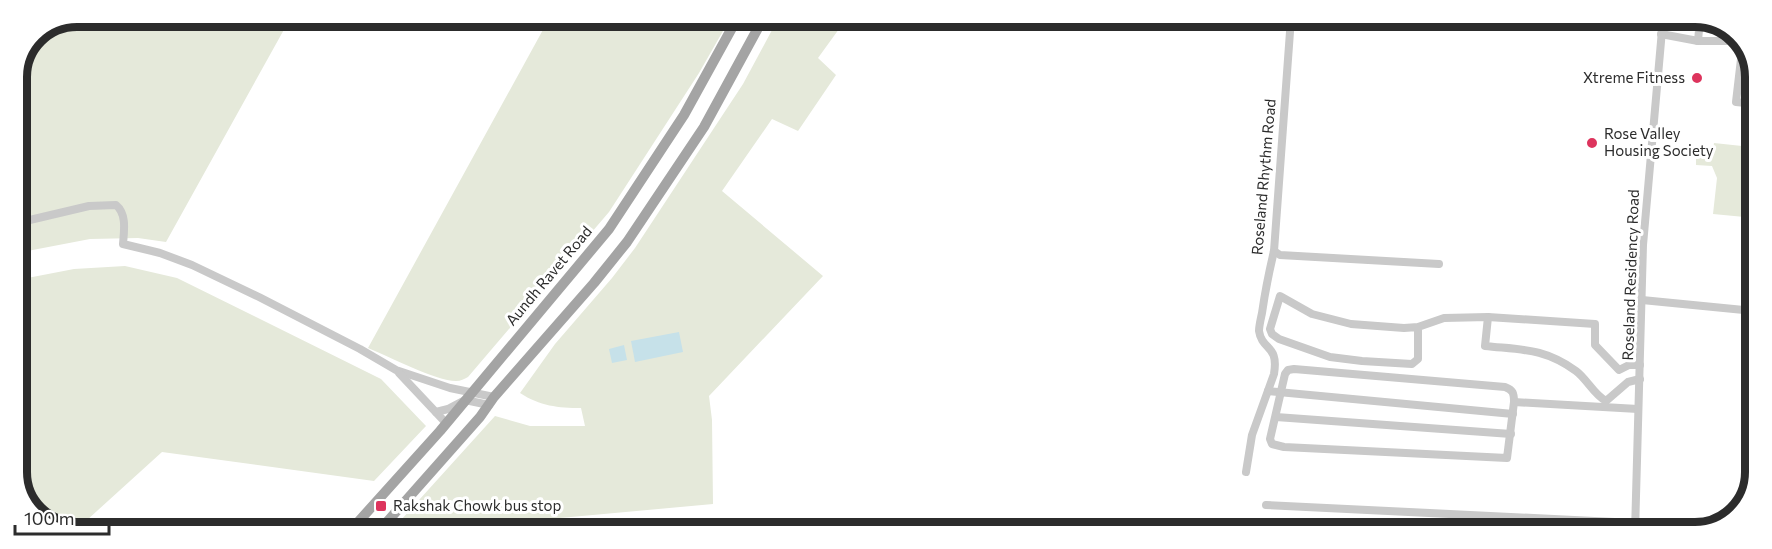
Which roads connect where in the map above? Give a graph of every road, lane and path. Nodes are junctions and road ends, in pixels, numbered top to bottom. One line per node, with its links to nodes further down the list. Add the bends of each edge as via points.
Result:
1 (732, 27): 25 (main road, Aundh Ravet Road, via 684,115 609,229)
2 (759, 27): 26 (main road, via 704,127 627,242)
3 (1290, 27): 12 (street, Roseland Rhythm Road)
4 (1662, 27): 6 (street, Roseland Residency Road)
5 (1699, 28): 7 (street)
6 (1661, 34): 7 (street); 14 (street, Roseland Residency Road, via 1642,245)
7 (1698, 41): 8 (street)
8 (1730, 41)
9 (1741, 58): 10 (street, via 1736,102)
10 (1745, 103)
11 (27, 220): 19 (street, via 89,206 116,205 123,217 123,244 192,265)
12 (1274, 251): 13 (street, via 1280,255); 23 (street, Roseland Rhythm Road, via 1259,331 1275,355)
13 (1439, 264)
14 (1642, 300): 15 (street); 18 (street, Roseland Residency Road)
15 (1745, 310)
16 (1488, 316): 17 (street, via 1444,318); 20 (street, via 1595,324 1595,345); 22 (street, via 1485,346 1528,349 1554,358 1578,372 1602,400 1606,401)
17 (1418, 327): 17 (street, via 1418,359 1412,364 1330,357 1279,339 1270,329 1280,296 1312,314 1351,324)
18 (1640, 365): 20 (street); 21 (street, Roseland Residency Road)
19 (396, 370): 25 (street); 29 (street)
20 (1619, 370): 22 (street)
21 (1640, 378): 22 (street); 28 (street, Roseland Residency Road)
22 (1628, 382)
23 (1268, 391): 24 (street); 34 (street, Roseland Rhythm Road, via 1252,435)
24 (1282, 393): 27 (street, via 1285,374 1294,369 1505,387 1514,394); 30 (street); 31 (street)
25 (469, 396): 26 (street); 29 (street, via 448,409); 32 (main road, Aundh Ravet Road)
26 (492, 401): 37 (main road)
27 (1514, 402): 28 (street); 30 (street)
28 (1638, 409): 39 (street, Roseland Residency Road)
29 (436, 411): 32 (street)
30 (1513, 414): 33 (street)
31 (1276, 417): 33 (street); 33 (street, via 1272,444 1292,448 1507,458)
32 (446, 423): 36 (main road, Aundh Ravet Road)
33 (1511, 434)
34 (1246, 472)
35 (1266, 505): 38 (street)
36 (358, 522)
37 (387, 522)
38 (1614, 522)
39 (1635, 522)

